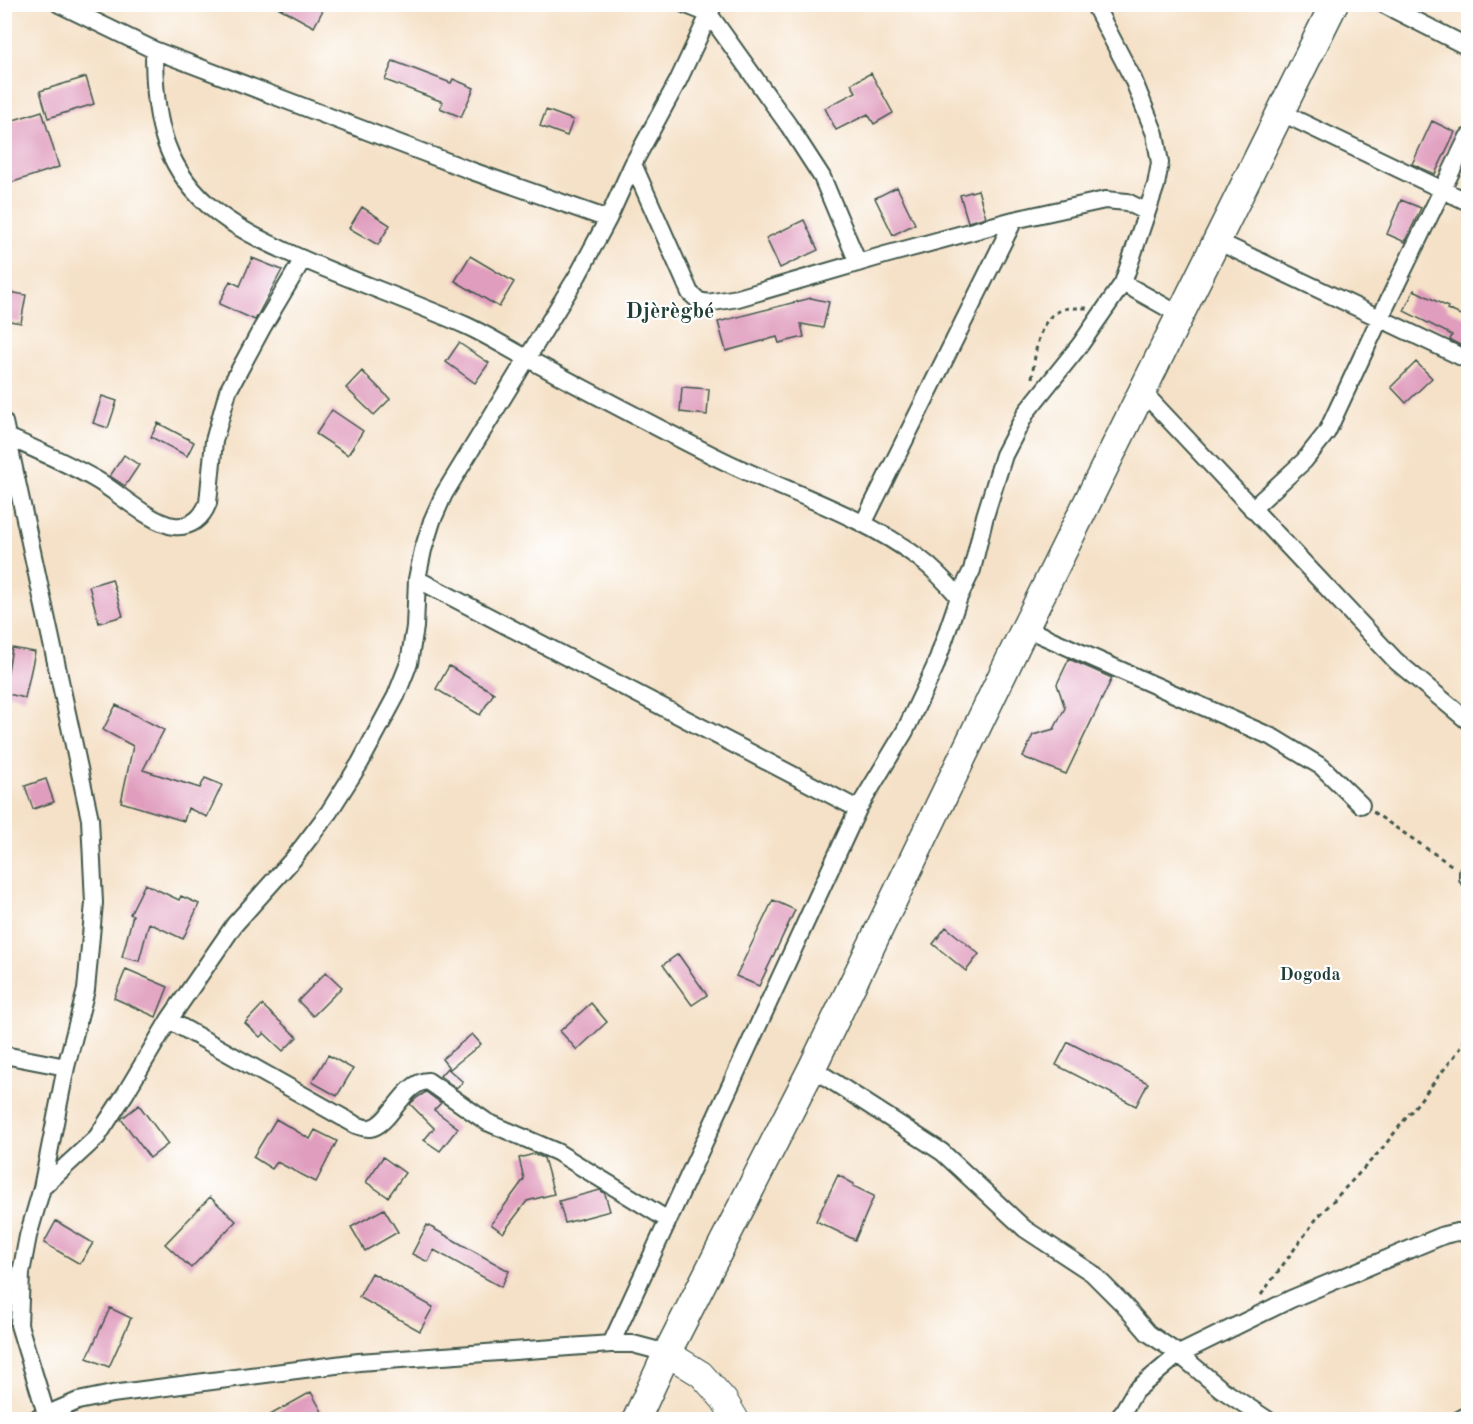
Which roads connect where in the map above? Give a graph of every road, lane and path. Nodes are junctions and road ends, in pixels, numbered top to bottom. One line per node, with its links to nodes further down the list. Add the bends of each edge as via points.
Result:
1 (59, 4): 8 (street)
2 (684, 4): 6 (street)
3 (1094, 4): 14 (street, via 1133,79 1155,134 1160,163)
4 (1334, 4): 9 (highway)
5 (1383, 4): 7 (street)
6 (712, 9): 11 (street); 19 (street, via 822,177)
7 (1468, 47)
8 (154, 50): 15 (street); 18 (street, via 154,94 160,125 184,178 207,204 234,225)
9 (1280, 112): 12 (street); 17 (highway)
10 (1468, 137): 12 (street)
11 (633, 164): 15 (street); 19 (street, via 690,293 698,300 707,303 738,298)
12 (1443, 190): 13 (street); 23 (street)
13 (1468, 202)
14 (1147, 212): 16 (street, via 1127,202 1105,200); 20 (street)
15 (608, 219): 24 (street)
16 (1014, 220): 19 (street); 31 (street)
17 (1217, 241): 22 (highway); 23 (street)
18 (303, 259): 24 (street, via 468,326); 28 (street, via 228,391 214,441 208,502 197,520 186,526 171,526 150,517 97,480)
19 (858, 263)
20 (1123, 283): 21 (street); 22 (street)
21 (1107, 306): 26 (path, via 1060,310 1051,316 1043,326); 33 (street, via 1028,411 1004,455 972,570)
22 (1180, 315): 27 (highway)
23 (1380, 318): 25 (street); 30 (street, via 1327,432 1304,461)
24 (526, 358): 31 (street, via 722,460); 32 (street, via 444,494 432,521)
25 (1468, 360)
26 (1032, 380)
27 (1142, 391): 30 (street); 34 (highway)
28 (6, 429): 29 (street)
29 (11, 483): 42 (street, via 90,819 94,903 86,990)
30 (1252, 509): 35 (street, via 1396,661)
31 (863, 524): 33 (street, via 920,558)
32 (417, 579): 37 (street); 39 (street, via 409,663 360,763 329,812 235,924)
33 (959, 597): 37 (street, via 905,731)
34 (1025, 628): 36 (street, via 1274,738 1322,767); 43 (highway)
35 (1468, 721)
36 (1361, 805): 38 (path)
37 (858, 809): 45 (street)
38 (1468, 875)
39 (169, 1020): 44 (street, via 97,1137); 45 (street, via 356,1125 370,1128 379,1124 414,1086 428,1081 487,1122 557,1152)
40 (1468, 1033): 48 (path, via 1460,1049 1388,1141 1317,1218)
41 (4, 1055): 42 (street)
42 (66, 1067): 44 (street)
43 (813, 1068): 50 (highway); 51 (street, via 942,1152 1025,1229 1092,1274 1148,1333)
44 (42, 1188): 47 (street)
45 (668, 1220): 49 (street)
46 (1468, 1233): 51 (street, via 1457,1232 1424,1243 1291,1299)
47 (13, 1274): 53 (street, via 19,1325)
48 (1257, 1299)
49 (611, 1344): 50 (street, via 633,1344); 53 (street, via 359,1362 226,1378 78,1401)
50 (666, 1353): 54 (highway); 55 (main road, via 701,1374)
51 (1179, 1354): 56 (street, via 1136,1391); 57 (street, via 1221,1389)
52 (1468, 1414): 58 (street)
53 (43, 1417)
54 (636, 1419)
55 (736, 1419)
56 (1118, 1419)
57 (1268, 1419)
58 (1459, 1419)

